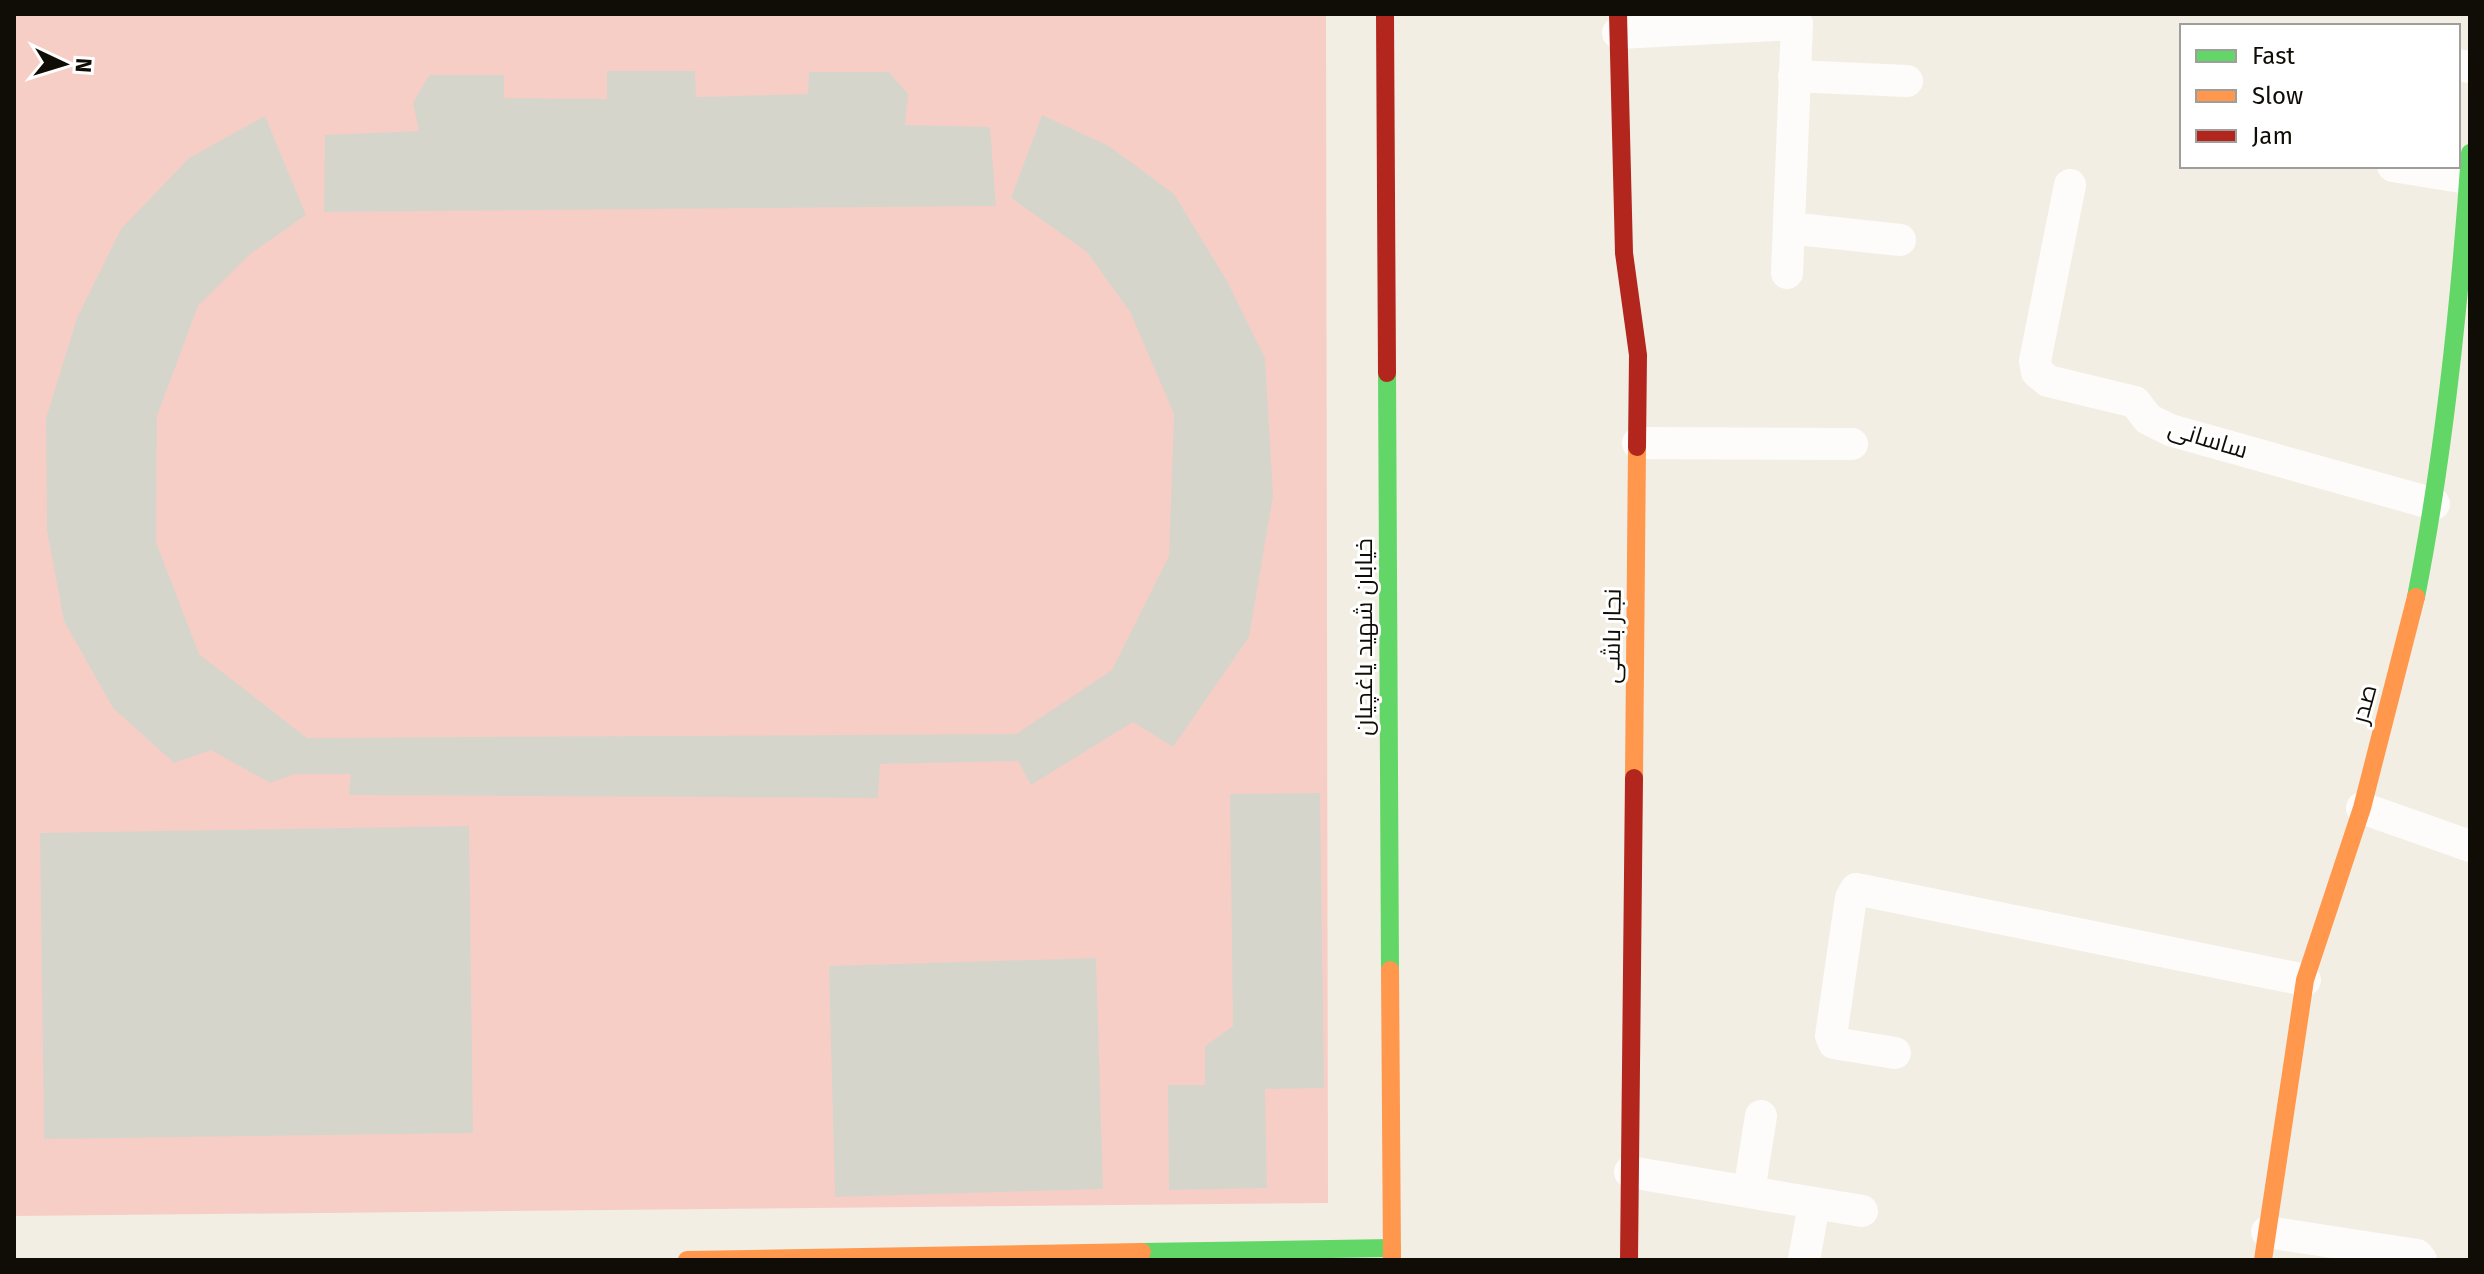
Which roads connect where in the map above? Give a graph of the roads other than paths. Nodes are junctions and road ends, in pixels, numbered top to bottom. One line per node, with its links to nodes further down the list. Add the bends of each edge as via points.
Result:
1 (1385, 14): 26 (street, خیابان شهید یاغچیان)
2 (1797, 19): 3 (street); 4 (street)
3 (1618, 23): 13 (street, نجار باشی, via 1624,253 1638,355)
4 (1794, 76): 5 (street); 8 (street)
5 (1907, 81)
6 (2468, 165): 10 (street, صدر)
7 (2070, 185): 15 (street, ساسانی, via 2037,372 2048,381 2135,402 2148,419 2170,430)
8 (1789, 228): 9 (street); 11 (street)
9 (1900, 240)
10 (2467, 259): 12 (street, صدر)
11 (1787, 273)
12 (2459, 415): 15 (street, صدر)
13 (1638, 443): 14 (street); 21 (street, نجار باشی)
14 (1852, 444)
15 (2434, 504): 16 (street, صدر, via 2409,630)
16 (2362, 808): 17 (street); 18 (street, صدر)
17 (2470, 846)
18 (2305, 980): 19 (street, via 1856,889 1831,1036 1843,1046); 25 (street, صدر)
19 (1895, 1053)
20 (1761, 1116): 22 (street)
21 (1630, 1172): 22 (street); 28 (street, نجار باشی)
22 (1749, 1191): 23 (street)
23 (1814, 1204): 24 (street); 29 (street)
24 (1862, 1211)
25 (2265, 1246): 30 (street, via 2417,1255)
26 (1392, 1254): 27 (street)
27 (687, 1260)
28 (1629, 1260)
29 (1804, 1260)
30 (2421, 1260)

